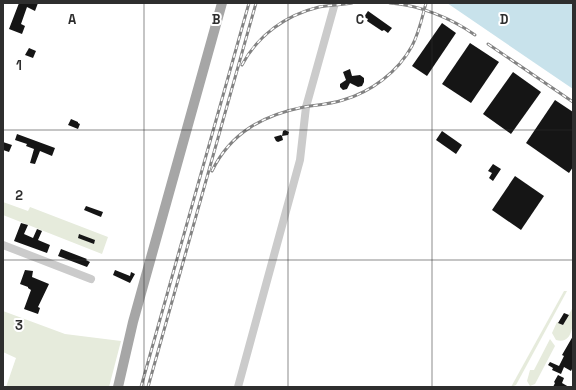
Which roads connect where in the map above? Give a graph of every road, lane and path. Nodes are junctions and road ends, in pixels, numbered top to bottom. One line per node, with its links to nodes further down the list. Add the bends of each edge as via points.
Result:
1 (222, 3): 7 (main road)
2 (335, 3): 4 (street, via 306,107)
3 (339, 3): 4 (street)
4 (302, 146): 10 (street)
5 (3, 245): 6 (street)
6 (91, 279)
7 (133, 322): 8 (main road); 9 (main road)
8 (111, 387)
9 (118, 387)
10 (238, 387)

